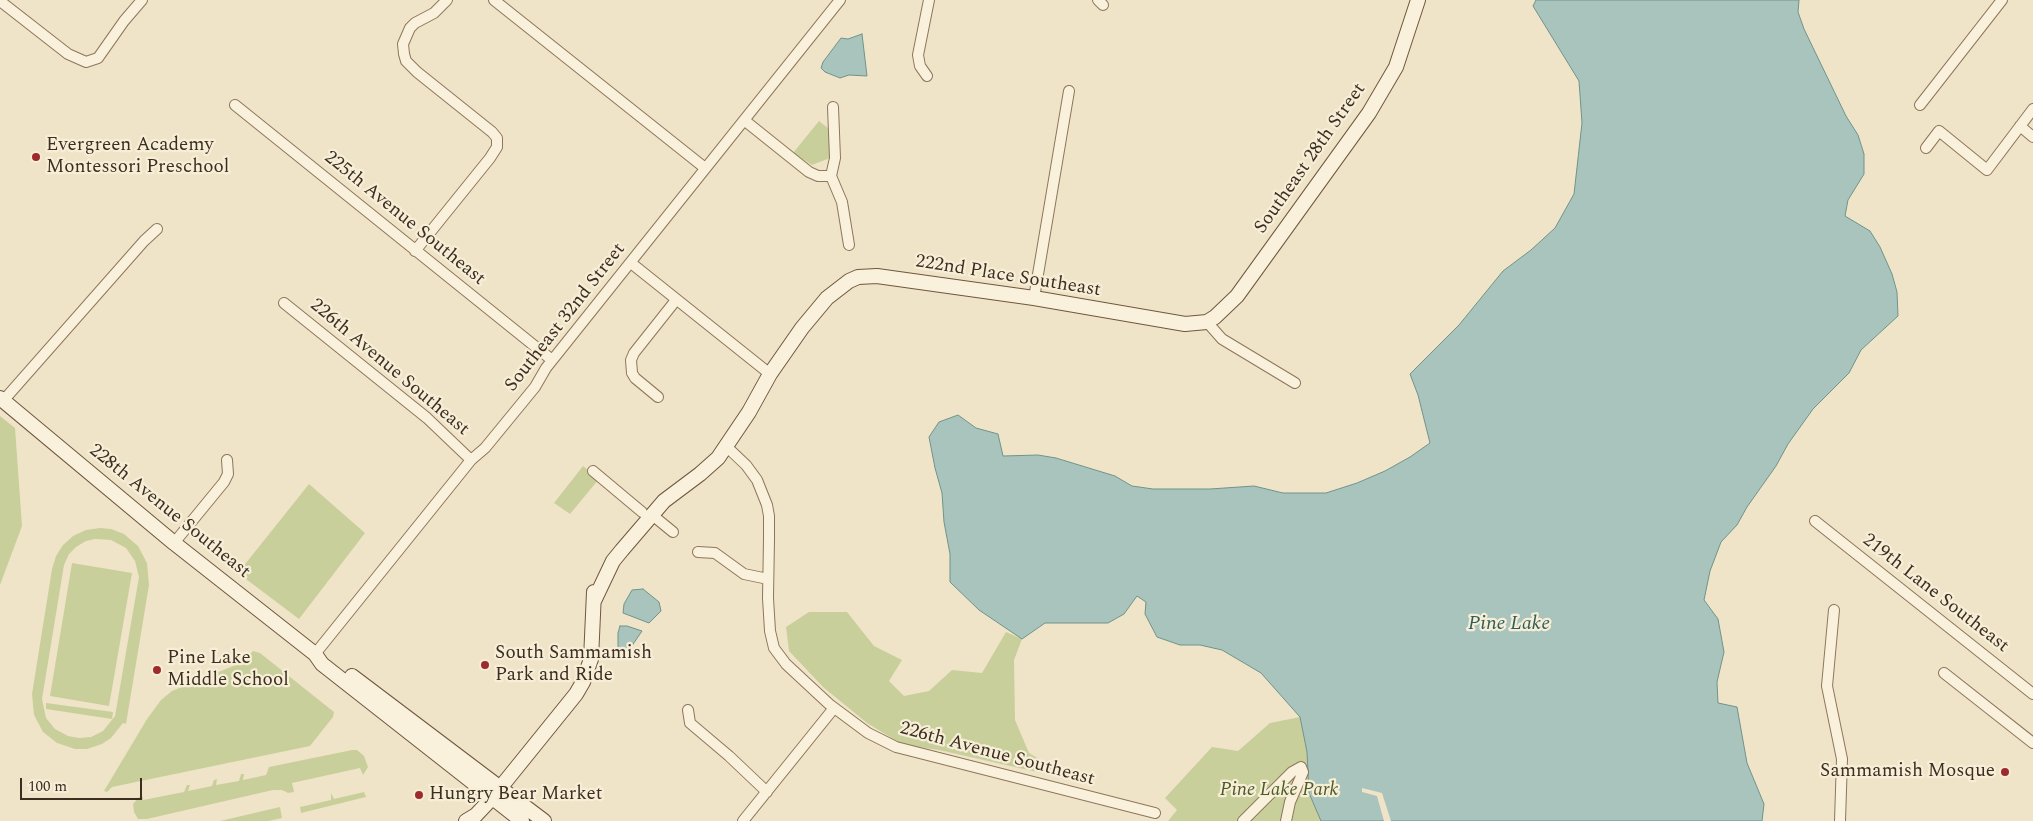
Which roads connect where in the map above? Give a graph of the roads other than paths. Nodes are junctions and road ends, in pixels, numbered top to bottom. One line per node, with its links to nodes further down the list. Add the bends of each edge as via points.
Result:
1 (142, 0): 8 (street, via 98,58 86,62 68,54)
2 (447, 0): 23 (street, via 410,28 403,44 406,61 492,132 497,138 497,147)
3 (494, 0): 19 (street)
4 (840, 0): 15 (street, Southeast 32nd Street)
5 (929, 0): 9 (street, via 918,61)
6 (1418, 0): 28 (street, Southeast 28th Street, via 1396,67 1369,113 1237,296 1223,312)
7 (2002, 0): 12 (street)
8 (0, 1)
9 (927, 76)
10 (1069, 91): 25 (street)
11 (235, 105): 23 (street, 225th Avenue Southeast)
12 (1920, 105)
13 (833, 107): 20 (street, via 835,158)
14 (2033, 109): 16 (street)
15 (744, 120): 19 (street, Southeast 32nd Street); 20 (street, via 809,172)
16 (2020, 126): 17 (street); 18 (street, via 1988,170 1939,131)
17 (2033, 137)
18 (1926, 148)
19 (705, 168): 24 (street, Southeast 32nd Street)
20 (831, 176): 22 (street, via 842,202)
21 (157, 229): 33 (street)
22 (849, 246)
23 (415, 251): 29 (street, 225th Avenue Southeast)
24 (631, 263): 26 (street); 29 (street, Southeast 32nd Street)
25 (1034, 298): 28 (street, 222nd Place Southeast, via 1185,324); 30 (street, 222nd Place Southeast, via 877,276 858,277 839,287 816,311)
26 (676, 300): 30 (street); 32 (street, via 631,360 635,378)
27 (284, 303): 36 (street, 226th Avenue Southeast, via 405,399)
28 (1207, 322): 31 (street, via 1222,339)
29 (552, 360): 36 (street, Southeast 32nd Street, via 535,387 485,448)
30 (770, 374): 34 (street, 222nd Place Southeast)
31 (1295, 383)
32 (658, 397)
33 (2, 400): 41 (street, 228th Avenue Southeast)
34 (726, 446): 38 (street, via 669,486); 43 (street, via 746,465 763,494 769,516)
35 (227, 460): 41 (street, via 228,474 224,482)
36 (471, 460): 45 (street, Southeast 32nd Street)
37 (593, 472): 38 (street)
38 (647, 513): 40 (street); 52 (street, via 612,549 597,572 591,659 583,682)
39 (1815, 521): 47 (street, 219th Lane Southeast)
40 (673, 532)
41 (174, 542): 45 (street, 228th Avenue Southeast)
42 (698, 552): 43 (street, via 715,553 744,574)
43 (768, 579): 48 (street, 226th Avenue Southeast, via 770,631 774,648 786,664)
44 (1834, 610): 60 (street, via 1827,686 1842,759)
45 (315, 654): 52 (street, 228th Avenue Southeast, via 340,667)
46 (1944, 673): 50 (street)
47 (2033, 694)
48 (834, 708): 51 (street); 53 (street, 226th Avenue Southeast, via 873,736 896,747)
49 (688, 710): 51 (street, via 690,723)
50 (2033, 743)
51 (767, 792): 57 (street)
52 (496, 793): 54 (street); 55 (street, 228th Avenue Southeast); 56 (street, 228th Avenue Southeast)
53 (1155, 813)
54 (466, 821)
55 (522, 821)
56 (544, 821)
57 (743, 821)
58 (1243, 821): 59 (street, via 1301,767 1303,772)
59 (1286, 821)
60 (1840, 821)

